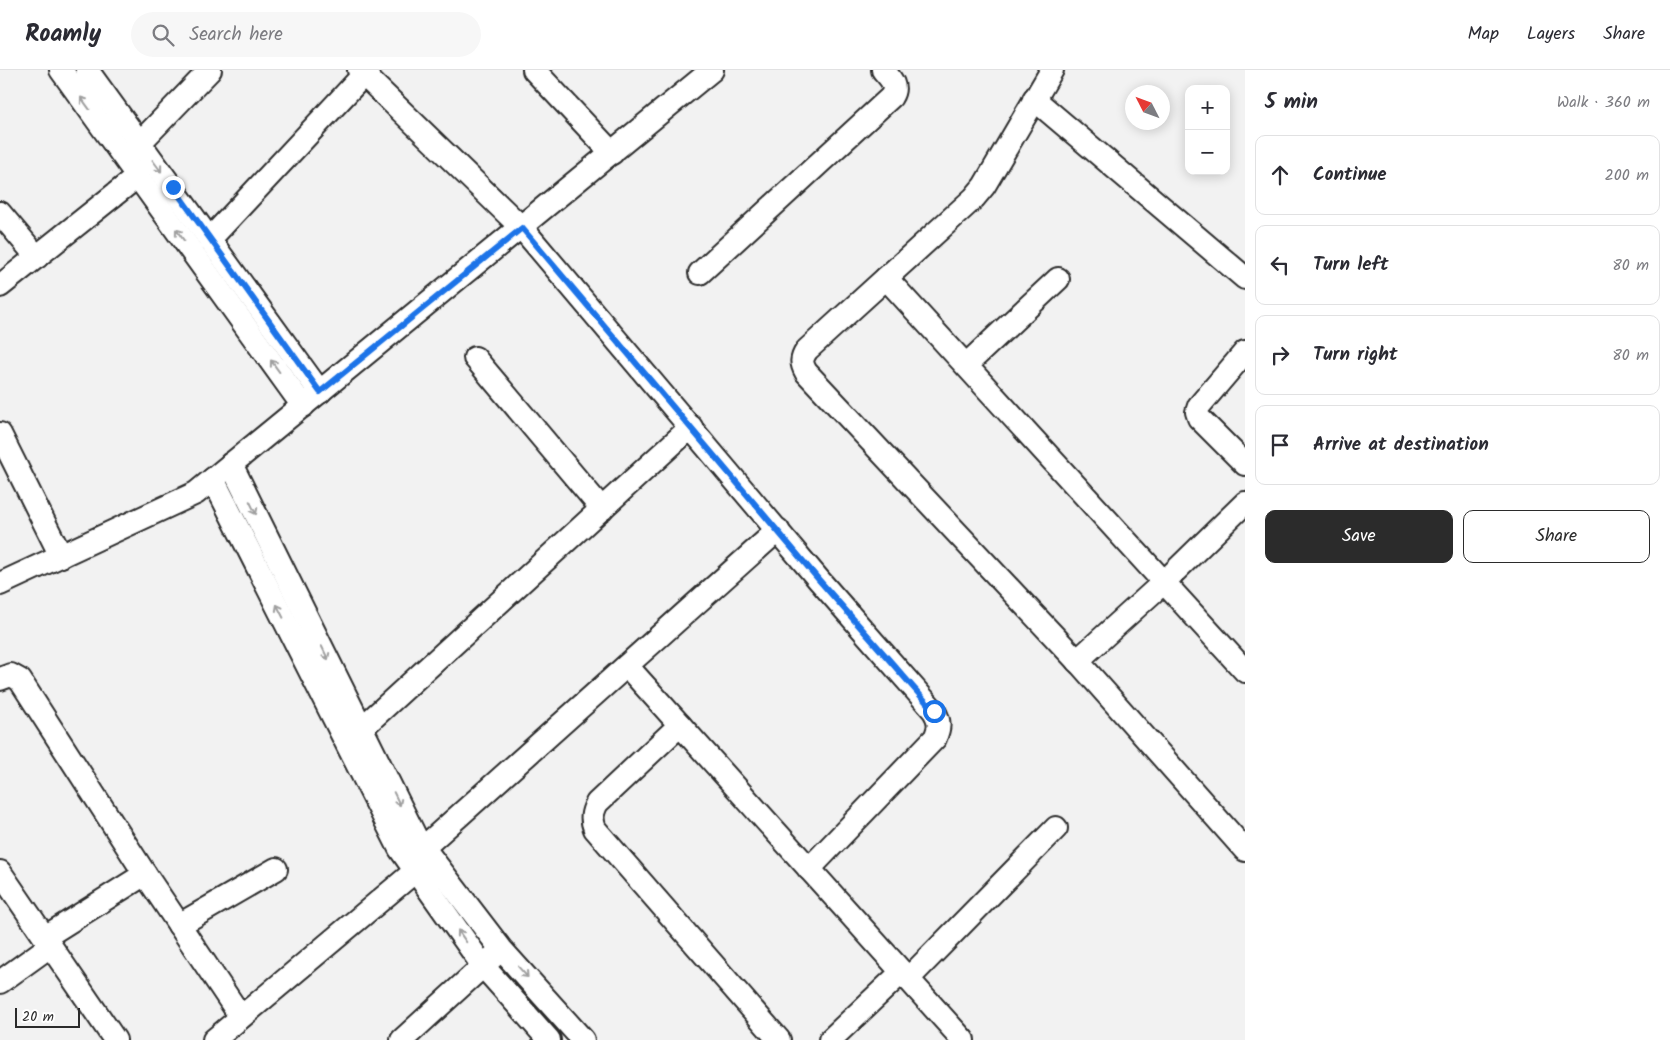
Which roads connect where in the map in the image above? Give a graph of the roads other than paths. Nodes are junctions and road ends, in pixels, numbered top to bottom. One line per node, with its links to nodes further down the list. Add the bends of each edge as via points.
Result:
1 (61, 70): 10 (street, one-way to 1)
2 (87, 70): 10 (street)
3 (210, 70): 10 (street)
4 (534, 70): 9 (street)
5 (883, 70): 15 (street, via 895,86 891,97)
6 (364, 71): 12 (street); 13 (street)
7 (711, 71): 9 (street)
8 (1041, 80): 16 (street, via 979,192); 17 (street)
9 (612, 153): 12 (street)
10 (134, 160): 13 (street, one-way to 13); 14 (street); 23 (street, one-way to 10)
11 (0, 213): 14 (street)
12 (522, 228): 23 (street); 24 (street)
13 (210, 239): 23 (street)
14 (37, 257): 19 (street)
15 (700, 273)
16 (886, 278): 22 (street); 35 (street, via 806,350 802,364 806,372)
17 (1245, 278)
18 (1058, 279): 22 (street)
19 (0, 286)
20 (1245, 352): 27 (street, via 1197,412 1199,418)
21 (475, 358): 30 (street)
22 (966, 365): 33 (street)
23 (312, 399): 26 (street)
24 (691, 427): 30 (street); 31 (street)
25 (0, 434): 32 (street)
26 (231, 464): 28 (street); 40 (street, one-way to 40)
27 (1245, 464)
28 (213, 479): 32 (street, via 196,493); 40 (street, one-way to 28)
29 (1245, 503): 33 (street)
30 (602, 509): 40 (street)
31 (778, 530): 36 (street); 45 (street, via 934,711 940,728 935,738)
32 (61, 556): 34 (street)
33 (1164, 582): 35 (street); 37 (street)
34 (0, 584)
35 (1077, 661): 42 (street)
36 (627, 666): 39 (street); 43 (street)
37 (1245, 671)
38 (0, 678): 47 (street, via 11,675 20,680)
39 (680, 725): 45 (street); 60 (street, via 597,803 592,812 592,822)
40 (354, 736): 43 (street, via 416,838)
41 (1056, 828): 52 (street)
42 (1245, 850)
43 (423, 859): 50 (street); 51 (street, one-way to 43); 54 (street)
44 (276, 869): 48 (street)
45 (809, 869): 52 (street)
46 (0, 872): 49 (street)
47 (145, 874): 48 (street); 49 (street)
48 (179, 925): 54 (street)
49 (47, 941): 53 (street); 55 (street)
50 (502, 949): 51 (street); 59 (street, one-way to 59)
51 (483, 966): 57 (street); 58 (street)
52 (905, 975): 61 (street); 62 (street)
53 (0, 982)
54 (241, 1017): 56 (street)
55 (115, 1040)
56 (214, 1040)
57 (402, 1040)
58 (549, 1040)
59 (583, 1040)
60 (779, 1040)
61 (830, 1040)
62 (963, 1040)

